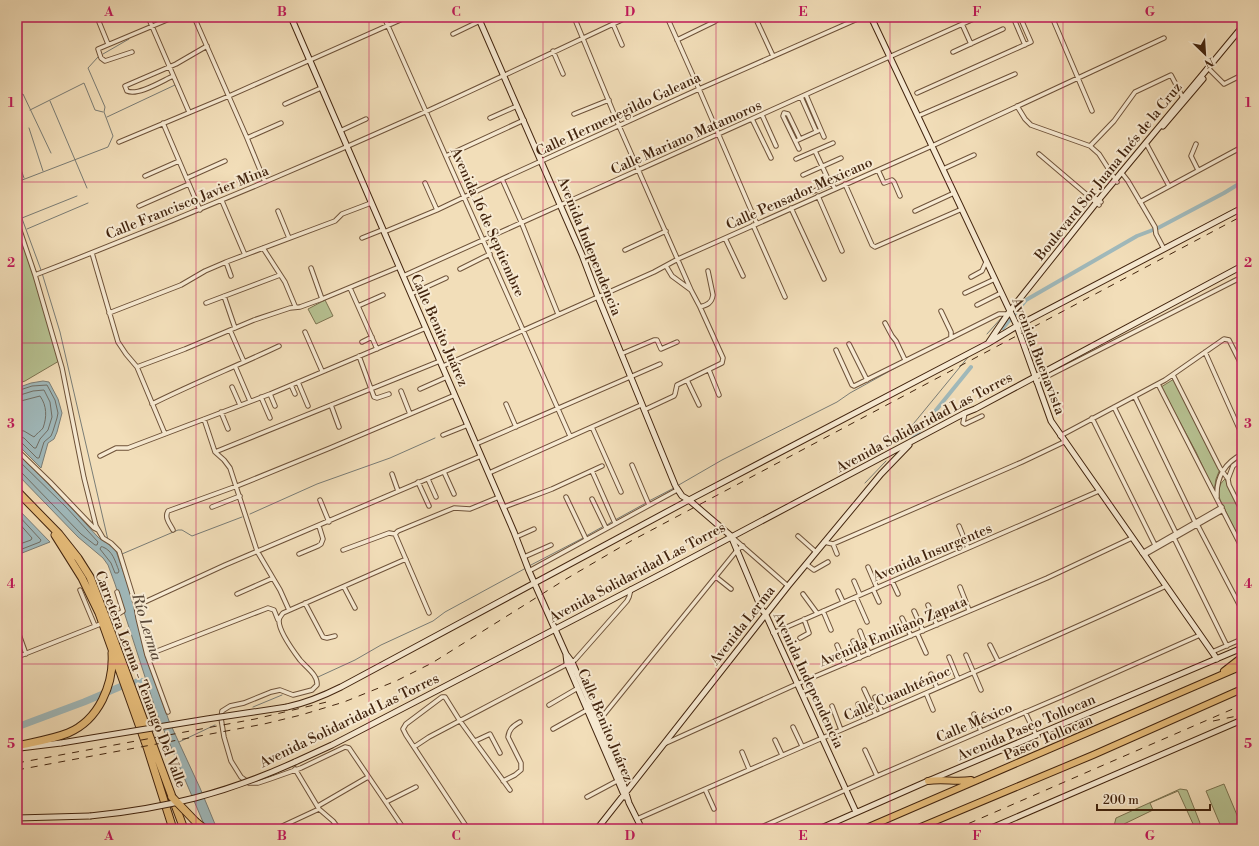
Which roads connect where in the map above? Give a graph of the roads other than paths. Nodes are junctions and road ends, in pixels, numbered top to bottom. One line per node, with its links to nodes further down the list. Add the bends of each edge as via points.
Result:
1 (97, 17): 33 (street)
2 (148, 17): 24 (street)
3 (174, 17): 24 (street)
4 (194, 17): 37 (street)
5 (291, 17): 43 (main road, Calle Benito Juárez)
6 (384, 17): 23 (street, Avenida 16 de Septiembre)
7 (406, 17): 23 (street)
8 (574, 17): 30 (street)
9 (628, 17): 20 (street, Calle Francisco Javier Mina)
10 (667, 17): 32 (street)
11 (721, 17): 32 (street)
12 (755, 17): 41 (street)
13 (862, 17): 41 (street, Calle Hermenegildo Galeana)
14 (871, 17): 42 (main road, Avenida Buenavista)
15 (978, 17): 21 (street, Calle Mariano Matamoros)
16 (1013, 17): 25 (street)
17 (1020, 17): 22 (street)
18 (1052, 17): 52 (street)
19 (479, 19): 29 (street); 49 (main road, Avenida Independencia)
20 (613, 24): 30 (street, Calle Francisco Javier Mina); 35 (street)
21 (962, 24): 34 (street); 42 (street, Calle Mariano Matamoros)
22 (1023, 24): 25 (street); 36 (street, via 1031,41)
23 (388, 25): 43 (street); 67 (street, Avenida 16 de Septiembre)
24 (152, 26): 33 (street); 44 (street)
25 (1017, 27): 36 (street)
26 (1242, 27): 45 (main road, Boulevard Sor Juana Inés de la Cruz)
27 (1003, 29): 34 (street)
28 (1242, 32): 45 (main road, Boulevard Sor Juana Inés de la Cruz)
29 (453, 34)
30 (583, 38): 38 (street, Calle Francisco Javier Mina); 61 (street)
31 (1164, 38): 52 (street, Calle Pensador Mexicano)
32 (677, 40): 55 (street)
33 (108, 44): 39 (street, via 98,49 103,60)
34 (971, 44): 40 (street)
35 (622, 45)
36 (1025, 45): 56 (street)
37 (207, 46): 44 (street); 58 (street)
38 (553, 51): 47 (street); 49 (street, Calle Francisco Javier Mina)
39 (132, 52)
40 (954, 52)
41 (773, 56): 55 (street, Calle Hermenegildo Galeana)
42 (890, 57): 57 (street, Calle Mariano Matamoros); 73 (main road, Avenida Buenavista)
43 (309, 60): 54 (main road, Calle Benito Juárez); 58 (street)
44 (170, 67): 46 (street); 51 (street)
45 (1210, 70): 50 (street, via 1224,84); 60 (main road, Boulevard Sor Juana Inés de la Cruz); 95 (main road, Boulevard Sor Juana Inés de la Cruz)
46 (154, 73): 53 (street); 53 (street, via 125,86 127,91 133,93)
47 (563, 74)
48 (1015, 74): 73 (street)
49 (504, 75): 65 (main road, Avenida Independencia); 67 (street, Calle Francisco Javier Mina)
50 (1242, 75)
51 (173, 76): 53 (street); 69 (street)
52 (1078, 79): 66 (street, Calle Pensador Mexicano); 68 (street)
53 (159, 82)
54 (321, 88): 63 (street); 85 (main road, Calle Benito Juárez)
55 (699, 89): 81 (street, Calle Hermenegildo Galeana); 87 (street)
56 (917, 93)
57 (806, 95): 59 (street, Calle Mariano Matamoros); 62 (street)
58 (228, 96): 69 (street); 89 (street)
59 (801, 97): 64 (street); 71 (street, Calle Mariano Matamoros)
60 (1183, 98): 99 (street, via 1171,75 1136,92 1114,121); 117 (main road, Boulevard Sor Juana Inés de la Cruz)
61 (609, 100): 70 (street); 81 (street)
62 (809, 103): 64 (street); 72 (street)
63 (285, 104)
64 (804, 105): 75 (street)
65 (518, 106): 74 (street); 78 (main road, Avenida Independencia)
66 (1017, 106): 98 (street, Calle Pensador Mexicano); 99 (street, via 1031,124)
67 (426, 111): 96 (street, Calle Francisco Javier Mina); 105 (street, Avenida 16 de Septiembre)
68 (1092, 111)
69 (189, 112): 79 (street)
70 (574, 114)
71 (762, 115): 77 (street, Calle Mariano Matamoros); 97 (street)
72 (815, 116): 75 (street); 84 (street)
73 (918, 116): 98 (main road, Avenida Buenavista)
74 (490, 118)
75 (810, 118): 86 (street)
76 (366, 119): 85 (street)
77 (752, 119): 87 (street, Calle Mariano Matamoros); 106 (street)
78 (524, 120): 105 (street); 111 (main road, Avenida Independencia)
79 (163, 123): 92 (street); 109 (street)
80 (281, 123): 89 (street)
81 (619, 126): 111 (street, Calle Hermenegildo Galeana); 114 (street)
82 (794, 126): 83 (street); 83 (street, via 788,114 784,113); 90 (street)
83 (789, 128): 91 (street)
84 (821, 129): 86 (street); 88 (street)
85 (340, 131): 96 (main road, Calle Benito Juárez)
86 (816, 131): 90 (street)
87 (718, 135): 114 (street, Calle Mariano Matamoros); 152 (street)
88 (824, 137)
89 (248, 138): 124 (street)
90 (800, 139): 91 (street)
91 (795, 141): 101 (street)
92 (119, 142)
93 (833, 143): 102 (street)
94 (1196, 144): 116 (street, via 1191,156)
95 (1148, 145): 117 (main road, Boulevard Sor Juana Inés de la Cruz); 129 (street)
96 (346, 146): 124 (street, Calle Francisco Javier Mina); 140 (main road, Calle Benito Juárez)
97 (776, 146)
98 (932, 146): 113 (main road, Avenida Buenavista); 115 (street, Calle Pensador Mexicano)
99 (1090, 146): 123 (street, via 1099,154)
100 (1242, 147): 116 (street)
101 (798, 149)
102 (815, 151): 108 (street); 112 (street)
103 (1039, 154): 138 (street)
104 (974, 155): 113 (street)
105 (446, 156): 136 (street, Avenida 16 de Septiembre)
106 (771, 158)
107 (841, 158): 112 (street)
108 (796, 160)
109 (179, 161): 120 (street); 121 (street)
110 (226, 161): 121 (street)
111 (542, 161): 122 (street, Calle Hermenegildo Galeana); 141 (main road, Avenida Independencia)
112 (822, 167): 118 (street); 126 (street)
113 (943, 169): 133 (main road, Avenida Buenavista)
114 (639, 170): 141 (street, Calle Mariano Matamoros); 154 (street)
115 (878, 170): 128 (street, Calle Pensador Mexicano); 135 (street, via 884,183 892,180 894,182)
116 (1198, 170): 129 (street)
117 (1122, 173): 123 (main road, Boulevard Sor Juana Inés de la Cruz); 139 (street)
118 (803, 175)
119 (849, 175): 126 (street)
120 (146, 176)
121 (186, 178): 127 (street)
122 (502, 179): 136 (street, Calle Hermenegildo Galeana); 151 (street)
123 (1116, 181): 138 (main road, Boulevard Sor Juana Inés de la Cruz)
124 (265, 182): 137 (street, Calle Francisco Javier Mina)
125 (425, 183): 147 (street)
126 (830, 183): 130 (street); 131 (street); 132 (street)
127 (190, 184): 142 (street); 146 (street)
128 (845, 184): 130 (street, Calle Pensador Mexicano); 144 (street, via 875,247)
129 (1169, 186): 139 (street)
130 (835, 189): 131 (street, Calle Pensador Mexicano)
131 (830, 191): 134 (street, Calle Pensador Mexicano)
132 (812, 192)
133 (954, 194): 144 (main road, Avenida Buenavista); 149 (street)
134 (818, 196): 143 (street, Calle Pensador Mexicano); 162 (street)
135 (900, 196)
136 (464, 198): 147 (street, Calle Hermenegildo Galeana); 158 (street, Avenida 16 de Septiembre)
137 (222, 201): 146 (street, Calle Francisco Javier Mina); 165 (street)
138 (1099, 202): 205 (main road, Boulevard Sor Juana Inés de la Cruz)
139 (1140, 202): 160 (street)
140 (371, 203): 153 (main road, Calle Benito Juárez); 155 (street, via 342,214 335,221)
141 (561, 205): 151 (street, Calle Mariano Matamoros); 195 (main road, Avenida Independencia)
142 (139, 206)
143 (791, 208): 152 (street, Calle Pensador Mexicano); 183 (street)
144 (962, 209): 168 (main road, Avenida Buenavista)
145 (1242, 209): 160 (main road)
146 (200, 210): 163 (street, Calle Francisco Javier Mina)
147 (437, 210): 153 (street, Calle Hermenegildo Galeana)
148 (278, 211): 155 (street)
149 (915, 211)
150 (17, 222): 175 (street)
151 (522, 224): 158 (street, Calle Mariano Matamoros); 204 (street)
152 (755, 224): 157 (street, Calle Pensador Mexicano); 192 (street)
153 (383, 231): 156 (street, Calle Hermenegildo Galeana); 171 (main road, Calle Benito Juárez)
154 (666, 231): 161 (street); 166 (street)
155 (289, 238): 159 (street)
156 (362, 238)
157 (725, 238): 166 (street, Calle Pensador Mexicano); 179 (street)
158 (483, 241): 164 (street, Avenida 16 de Septiembre); 178 (street, Calle Mariano Matamoros)
159 (263, 248): 165 (street); 176 (street)
160 (1164, 249): 207 (main road)
161 (626, 250)
162 (842, 251)
163 (92, 253): 175 (street, Calle Francisco Javier Mina); 203 (street)
164 (490, 254): 173 (street); 211 (street, Avenida 16 de Septiembre)
165 (245, 255): 167 (street)
166 (678, 259): 169 (street, Calle Pensador Mexicano); 186 (street)
167 (226, 262): 177 (street); 203 (street, via 181,285)
168 (986, 262): 180 (street, via 982,271); 184 (main road, Avenida Buenavista)
169 (666, 266): 186 (street, via 672,276); 195 (street, Calle Pensador Mexicano)
170 (1242, 266): 238 (main road, Avenida Solidaridad Las Torres)
171 (399, 267): 178 (main road, Calle Benito Juárez); 185 (street)
172 (312, 268): 196 (street)
173 (460, 269)
174 (708, 271): 200 (street, via 713,299)
175 (37, 274): 332 (street, via 62,368 84,478)
176 (280, 275): 191 (street); 198 (street)
177 (231, 276)
178 (403, 276): 189 (main road, Calle Benito Juárez)
179 (743, 276)
180 (971, 277)
181 (1242, 277): 238 (street)
182 (446, 278): 189 (street)
183 (824, 279)
184 (995, 279): 187 (street); 188 (main road, Avenida Buenavista)
185 (350, 288): 196 (street); 199 (street)
186 (691, 290): 200 (street)
187 (965, 293)
188 (1001, 293): 197 (street); 205 (main road, Avenida Buenavista)
189 (411, 294): 209 (main road, Calle Benito Juárez)
190 (383, 295): 199 (street)
191 (224, 296): 194 (street, via 207,303); 208 (street)
192 (784, 296)
193 (1242, 296): 201 (street)
194 (206, 297)
195 (598, 297): 204 (street, Calle Pensador Mexicano); 223 (main road, Avenida Independencia)
196 (322, 299): 198 (street, via 300,307)
197 (977, 305)
198 (295, 306): 208 (street)
199 (358, 306): 213 (street)
200 (700, 307): 233 (street, via 723,358 722,363)
201 (1242, 310)
202 (941, 311): 214 (street, via 951,332)
203 (109, 313): 232 (street, via 121,348)
204 (558, 314): 211 (street, Calle Pensador Mexicano)
205 (1011, 314): 207 (main road, Avenida Buenavista); 214 (street, via 999,314); 218 (main road, Boulevard Sor Juana Inés de la Cruz)
206 (885, 323): 225 (street)
207 (1017, 326): 218 (main road); 238 (main road, Avenida Buenavista)
208 (236, 328): 210 (street)
209 (426, 328): 220 (street); 226 (main road, Calle Benito Juárez)
210 (230, 330): 227 (street); 232 (street)
211 (524, 331): 230 (street, Calle Pensador Mexicano); 265 (street, Avenida 16 de Septiembre)
212 (305, 332): 234 (street)
213 (372, 337): 215 (street); 220 (street)
214 (951, 338): 225 (street)
215 (362, 342)
216 (677, 342): 223 (street, via 661,349 657,340 654,340)
217 (849, 344): 240 (street)
218 (987, 344): 316 (main road)
219 (279, 346): 227 (street)
220 (377, 349): 224 (street)
221 (836, 350): 240 (street, via 852,385)
222 (1204, 352): 231 (street, via 1227,339); 235 (street); 279 (street)
223 (621, 354): 237 (main road, Avenida Independencia)
224 (359, 356): 234 (street); 245 (street)
225 (905, 360): 240 (street)
226 (440, 361): 230 (main road, Calle Benito Juárez); 245 (street)
227 (244, 362): 229 (street)
228 (660, 364): 237 (street)
229 (235, 366): 255 (street); 256 (street)
230 (443, 366): 236 (main road, Calle Benito Juárez)
231 (1242, 366)
232 (137, 367): 256 (street)
233 (709, 370): 239 (street); 252 (street)
234 (322, 371): 241 (street)
235 (1173, 375): 242 (street); 296 (street)
236 (448, 377): 246 (street); 251 (main road, Calle Benito Juárez)
237 (630, 377): 263 (main road, Avenida Independencia); 265 (street)
238 (1035, 379): 267 (main road, Avenida Solidaridad Las Torres); 282 (main road, Avenida Buenavista, via 1051,421)
239 (687, 380): 260 (street); 263 (street, via 677,386 674,396)
240 (867, 380)
241 (298, 382): 243 (street); 262 (street)
242 (1158, 384): 254 (street); 317 (street)
243 (291, 385): 248 (street); 249 (street)
244 (232, 387): 258 (street)
245 (371, 389): 250 (street, via 375,398); 259 (street)
246 (420, 389)
247 (401, 391): 268 (street)
248 (270, 394): 253 (street); 261 (street)
249 (295, 394)
250 (389, 394)
251 (455, 395): 268 (street); 273 (main road, Calle Benito Juárez)
252 (720, 395)
253 (261, 397): 255 (street); 270 (street)
254 (1135, 397): 264 (street); 326 (street)
255 (250, 401): 258 (street)
256 (152, 404): 278 (street)
257 (506, 404): 275 (street)
258 (240, 405): 266 (street)
259 (330, 405): 274 (street); 287 (street)
260 (699, 405)
261 (275, 406)
262 (308, 406)
263 (643, 407): 276 (street); 303 (main road, Avenida Independencia)
264 (1114, 407): 271 (street); 334 (street)
265 (558, 408): 275 (street); 281 (street, Avenida 16 de Septiembre)
266 (221, 412): 272 (street); 277 (street)
267 (965, 413): 269 (street, via 965,424); 283 (main road, Avenida Solidaridad Las Torres)
268 (410, 414): 302 (street)
269 (982, 416)
270 (270, 418)
271 (1092, 418): 282 (street); 345 (street)
272 (204, 419): 278 (street); 287 (street)
273 (468, 425): 280 (street); 285 (main road, Calle Benito Juárez)
274 (339, 427)
275 (516, 427): 285 (street)
276 (592, 427): 281 (street); 307 (street)
277 (228, 429)
278 (165, 434): 289 (street, via 130,448 116,448)
279 (1242, 434)
280 (443, 435)
281 (570, 436): 298 (street)
282 (1060, 436): 284 (main road, Avenida Buenavista)
283 (913, 441): 336 (main road, Avenida Solidaridad Las Torres); 342 (main road, Avenida Lerma, via 881,474)
284 (1064, 442): 306 (main road, Avenida Buenavista); 343 (street)
285 (476, 444): 290 (main road, Calle Benito Juárez)
286 (17, 450): 332 (street)
287 (215, 452): 302 (street, via 228,465)
288 (1242, 454): 296 (street, via 1229,463)
289 (100, 456)
290 (482, 456): 295 (street); 298 (main road, Calle Benito Juárez)
291 (1242, 459): 300 (street, via 1233,466)
292 (632, 465): 318 (street)
293 (602, 466): 294 (street)
294 (592, 471): 321 (street); 324 (street)
295 (444, 472): 299 (street); 308 (street)
296 (1223, 472): 300 (street); 317 (street, via 1217,486)
297 (392, 474): 305 (street)
298 (489, 474): 312 (main road, Calle Benito Juárez)
299 (428, 479): 301 (street); 311 (street)
300 (1228, 479): 323 (street)
301 (418, 482): 305 (street); 319 (street)
302 (237, 486): 310 (street); 333 (street, via 168,511 166,515)
303 (676, 487): 316 (main road, Avenida Independencia, via 682,496); 318 (street)
304 (17, 491): 479 (highway, Carretera Lerma - Tenango Del Valle, via 59,534 90,577)
305 (398, 491): 325 (street)
306 (1099, 491): 340 (main road, Avenida Buenavista); 347 (street, Avenida Insurgentes)
307 (621, 492)
308 (454, 494)
309 (17, 496): 418 (highway, via 56,536 72,561 99,613)
310 (240, 496): 320 (street); 350 (street)
311 (436, 497)
312 (499, 497): 321 (main road, Calle Benito Juárez); 335 (street, via 470,509 452,509)
313 (566, 497): 339 (street)
314 (592, 499): 329 (street)
315 (320, 500): 325 (street)
316 (689, 500): 336 (main road, Avenida Independencia); 365 (main road)
317 (1217, 500): 322 (street)
318 (648, 502): 324 (street)
319 (429, 506)
320 (212, 507)
321 (504, 507): 338 (main road, Calle Benito Juárez)
322 (1222, 508): 326 (street); 348 (street)
323 (1242, 511)
324 (614, 521): 329 (street)
325 (329, 522): 327 (street)
326 (1196, 523): 331 (street); 390 (street)
327 (319, 526): 350 (street); 352 (street, via 322,541 318,546)
328 (959, 526): 347 (street)
329 (605, 527): 339 (street)
330 (534, 529): 338 (street)
331 (1186, 529): 334 (street); 341 (street)
332 (98, 530): 385 (street, via 119,552)
333 (173, 530)
334 (1176, 533): 345 (street)
335 (396, 534): 349 (street, via 389,532); 356 (street)
336 (731, 536): 346 (main road, Avenida Independencia); 371 (main road, Avenida Solidaridad Las Torres)
337 (798, 536): 351 (street)
338 (516, 537): 355 (main road, Calle Benito Juárez)
339 (585, 538): 360 (street)
340 (1132, 538): 354 (main road, Avenida Buenavista); 389 (street, Avenida Emiliano Zapata, via 1065,570)
341 (1174, 538): 354 (street); 419 (street)
342 (824, 542): 343 (street); 351 (main road, Avenida Lerma)
343 (832, 544): 353 (street)
344 (551, 545): 355 (street)
345 (1155, 545): 354 (street)
346 (740, 548): 361 (street); 366 (street, Avenida Independencia); 393 (main road, Avenida Independencia)
347 (968, 548): 364 (street, Avenida Insurgentes)
348 (1242, 548)
349 (343, 550)
350 (258, 551): 362 (street); 385 (street)
351 (816, 552): 358 (main road, Avenida Lerma)
352 (299, 554)
353 (837, 554)
354 (1143, 554): 367 (main road, Avenida Buenavista)
355 (524, 557): 360 (main road, Calle Benito Juárez)
356 (406, 559): 368 (street); 392 (street)
357 (828, 562): 358 (street, via 814,570)
358 (806, 564): 366 (main road, Avenida Lerma)
359 (868, 567): 370 (street)
360 (528, 568): 365 (main road, Calle Benito Juárez)
361 (716, 577): 372 (street); 462 (street)
362 (273, 578): 376 (street); 387 (street)
363 (854, 580): 379 (street)
364 (892, 581): 370 (street, Avenida Insurgentes); 378 (street)
365 (534, 583): 404 (main road, Calle Benito Juárez); 475 (main road, bridge, via 334,691 302,704)
366 (787, 584): 393 (main road, Avenida Lerma)
367 (1166, 586): 410 (main road, Avenida Buenavista); 432 (street, Calle Cuauhtémoc)
368 (344, 587): 383 (street); 386 (street)
369 (960, 587): 389 (street)
370 (875, 588): 379 (street, Avenida Insurgentes); 382 (street)
371 (631, 589): 404 (main road, Avenida Solidaridad Las Torres); 433 (street, via 627,601 577,658)
372 (731, 589)
373 (80, 590): 402 (street)
374 (117, 592): 395 (street, via 123,611)
375 (838, 592): 381 (street)
376 (237, 594)
377 (803, 594): 394 (street)
378 (898, 594)
379 (860, 595): 380 (street, Avenida Insurgentes)
380 (856, 597): 381 (street, Avenida Insurgentes); 399 (street)
381 (843, 602): 391 (street, Avenida Insurgentes)
382 (879, 602)
383 (305, 603): 387 (street); 411 (street, via 323,637)
384 (928, 605): 401 (street)
385 (136, 606): 425 (street)
386 (355, 608)
387 (289, 610): 398 (street, via 281,615)
388 (914, 610): 407 (street)
389 (969, 610): 401 (street, Avenida Emiliano Zapata)
390 (1242, 610)
391 (823, 611): 394 (street, Avenida Insurgentes); 405 (street)
392 (429, 613)
393 (764, 613): 408 (main road, Avenida Independencia); 471 (main road, Avenida Lerma)
394 (817, 614): 397 (street, Avenida Insurgentes)
395 (114, 617)
396 (902, 618): 412 (street)
397 (804, 619): 408 (street, Avenida Insurgentes); 413 (street, via 809,633)
398 (279, 621): 425 (street, via 274,610 268,608); 481 (street, via 294,651 317,685 312,690 293,695 280,690 271,692 222,711 221,718 231,761 246,781 258,783)
399 (867, 622)
400 (103, 623): 402 (street)
401 (937, 625): 407 (street, Avenida Emiliano Zapata)
402 (95, 626): 423 (street)
403 (17, 629): 423 (street)
404 (554, 629): 433 (main road, Calle Benito Juárez); 501 (main road, Avenida Solidaridad Las Torres, bridge, via 332,745 259,778 184,802 135,811 90,816)
405 (831, 630)
406 (860, 631): 424 (street)
407 (923, 631): 409 (street, Avenida Emiliano Zapata)
408 (773, 633): 440 (main road, Avenida Independencia)
409 (917, 633): 412 (street, Avenida Emiliano Zapata); 422 (street)
410 (1200, 634): 421 (main road, Avenida Buenavista); 455 (street, Calle México)
411 (335, 636)
412 (911, 636): 424 (street, Avenida Emiliano Zapata)
413 (800, 638)
414 (1242, 639): 419 (street)
415 (852, 641): 430 (street)
416 (837, 645): 434 (street)
417 (990, 645): 432 (street)
418 (111, 646): 472 (highway, via 112,665 108,684 93,714 73,731); 503 (highway)
419 (1228, 646): 421 (street)
420 (1242, 648): 431 (main road, Avenida Paseo Tollocan)
421 (1212, 652): 431 (main road, Avenida Buenavista)
422 (926, 653)
423 (26, 654): 427 (street)
424 (869, 654): 430 (street, Avenida Emiliano Zapata)
425 (148, 655): 453 (street)
426 (966, 655): 436 (street)
427 (17, 657)
428 (949, 657): 438 (street)
429 (1242, 657): 439 (highway)
430 (860, 658): 434 (street, Avenida Emiliano Zapata)
431 (1216, 659): 467 (main road, Avenida Paseo Tollocan)
432 (998, 661): 436 (street, Calle Cuauhtémoc)
433 (570, 662): 441 (main road, Calle Benito Juárez); 460 (street); 462 (main road, Calle Benito Juárez)
434 (845, 664): 440 (street, Avenida Emiliano Zapata)
435 (1242, 666): 439 (highway, Paseo Tollocan)
436 (973, 672): 438 (street, Calle Cuauhtémoc); 445 (street)
437 (931, 674): 442 (street)
438 (958, 679): 442 (street, Calle Cuauhtémoc)
439 (1207, 682): 485 (highway, Paseo Tollocan)
440 (797, 684): 468 (main road, Avenida Independencia); 471 (street, Avenida Emiliano Zapata)
441 (578, 688): 449 (street); 451 (main road, Calle Benito Juárez)
442 (937, 688): 446 (street, Calle Cuauhtémoc)
443 (864, 689): 457 (street)
444 (1242, 689): 500 (highway, via 1094,755)
445 (981, 690)
446 (926, 693): 452 (street); 454 (street, Calle Cuauhtémoc)
447 (875, 697): 454 (street)
448 (858, 704): 458 (street)
449 (549, 705)
450 (832, 706): 465 (street)
451 (587, 710): 464 (street); 487 (main road, Calle Benito Juárez)
452 (933, 710)
453 (168, 712)
454 (882, 712): 457 (street, Calle Cuauhtémoc)
455 (1025, 712): 466 (street, Calle México); 467 (street)
456 (974, 714): 466 (street)
457 (876, 715): 458 (street, Calle Cuauhtémoc)
458 (865, 720): 465 (street, Calle Cuauhtémoc)
459 (1242, 720): 518 (main road)
460 (460, 721): 470 (street); 474 (street); 474 (street, via 446,698 442,697 403,726)
461 (520, 722): 486 (street, via 512,727 508,736 522,766 520,772)
462 (598, 722): 493 (main road, Calle Benito Juárez)
463 (793, 727): 473 (street)
464 (553, 729)
465 (842, 730): 468 (street, Calle Cuauhtémoc)
466 (981, 731): 483 (street, Calle México)
467 (1036, 735): 488 (main road, Avenida Paseo Tollocan)
468 (822, 738): 473 (street, Calle Cuauhtémoc); 492 (main road, Avenida Independencia)
469 (775, 740): 480 (street)
470 (475, 742): 478 (street, via 490,734); 486 (street)
471 (664, 744): 493 (main road, Avenida Lerma)
472 (17, 746)
473 (802, 746): 480 (street, Calle Cuauhtémoc)
474 (414, 747): 510 (street)
475 (17, 749)
476 (865, 750): 483 (street)
477 (742, 752): 482 (street)
478 (500, 753)
479 (158, 754): 494 (highway, Carretera Lerma - Tenango Del Valle); 504 (highway, via 163,783)
480 (782, 755): 482 (street, Calle Cuauhtémoc)
481 (295, 769): 484 (street, via 345,746 349,748); 497 (street)
482 (749, 769): 490 (street, Calle Cuauhtémoc)
483 (877, 776): 492 (street, Calle México)
484 (368, 777): 496 (street); 497 (street)
485 (980, 778): 488 (highway, via 960,782); 515 (highway, Paseo Tollocan)
486 (503, 781): 491 (street)
487 (617, 781): 493 (main road, Calle Benito Juárez); 495 (street)
488 (928, 781): 499 (main road, Avenida Paseo Tollocan)
489 (416, 787): 496 (street)
490 (705, 789): 498 (street); 502 (street, Calle Cuauhtémoc)
491 (510, 790)
492 (846, 790): 499 (main road, Avenida Independencia); 513 (street, Calle México)
493 (625, 793): 502 (main road, Calle Benito Juárez); 511 (main road, Avenida Lerma)
494 (172, 797): 505 (highway, Carretera Lerma - Tenango Del Valle); 506 (highway, bridge)
495 (587, 797)
496 (386, 802): 509 (street)
497 (318, 807): 507 (street); 508 (street)
498 (714, 809)
499 (856, 812): 514 (main road, Avenida Paseo Tollocan)
500 (947, 816): 516 (highway); 517 (highway)
501 (17, 818)
502 (637, 819): 512 (main road, Calle Benito Juárez)
503 (173, 829)
504 (181, 829)
505 (184, 829)
506 (205, 829)
507 (276, 829)
508 (339, 829)
509 (404, 829)
510 (468, 829)
511 (597, 829)
512 (642, 829)
513 (757, 829)
514 (819, 829)
515 (864, 829)
516 (916, 829)
517 (924, 829)
518 (989, 829)

